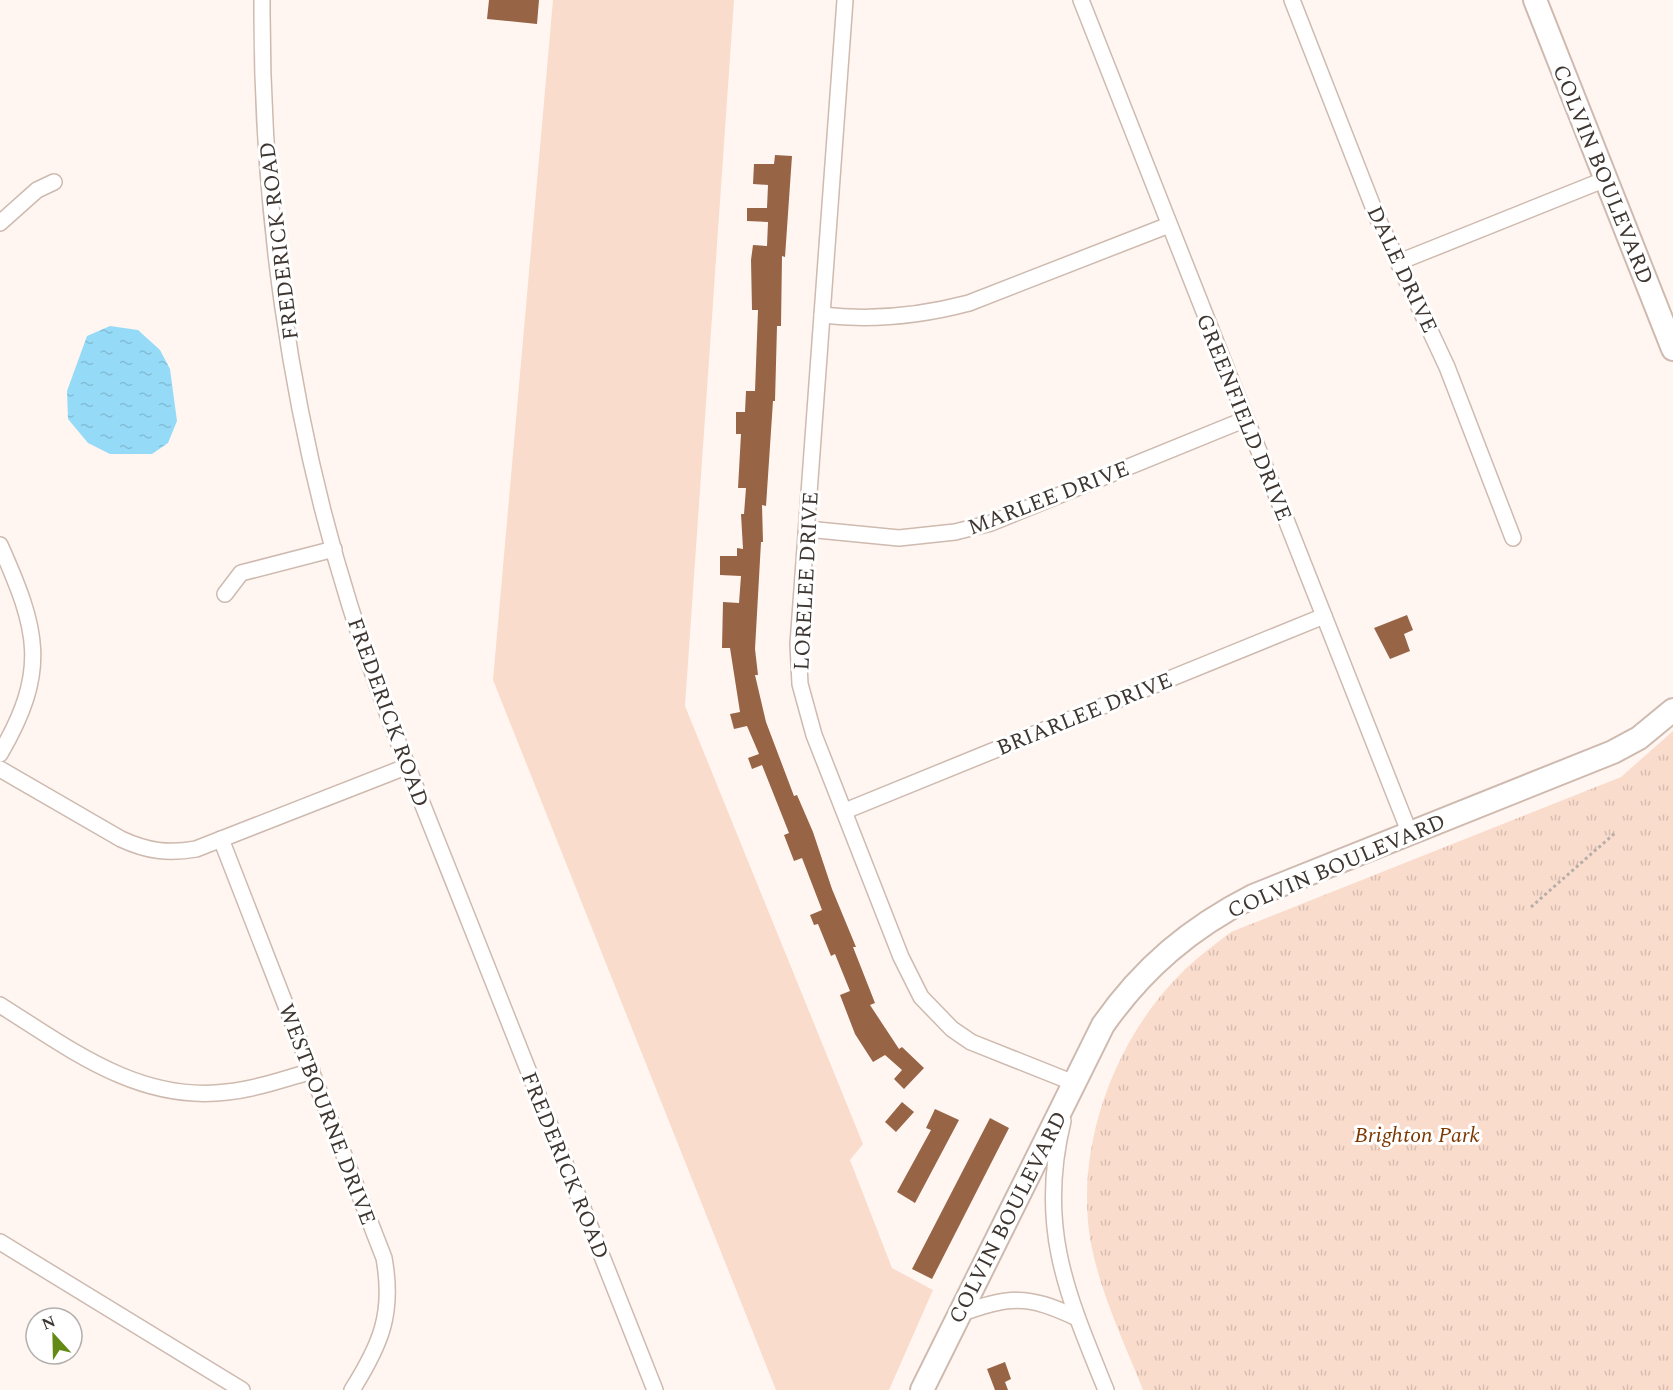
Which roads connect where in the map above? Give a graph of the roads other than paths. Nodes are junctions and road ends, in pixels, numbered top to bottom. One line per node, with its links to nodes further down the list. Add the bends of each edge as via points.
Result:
1 (262, 0): 17 (street, FREDERICK ROAD, via 267,171 280,285 300,402)
2 (845, 0): 11 (street, LORELEE DRIVE)
3 (1081, 0): 9 (street, GREENFIELD DRIVE)
4 (1292, 0): 10 (street, DALE DRIVE, via 1377,217)
5 (1536, 0): 6 (street, COLVIN BOULEVARD)
6 (1606, 179): 10 (street); 12 (street, COLVIN BOULEVARD)
7 (54, 182): 8 (street, via 37,190)
8 (0, 223)
9 (1169, 225): 11 (street, via 969,303 939,311 875,319); 13 (street, GREENFIELD DRIVE)
10 (1399, 262): 15 (street, DALE DRIVE, via 1447,367)
11 (822, 315): 14 (street, LORELEE DRIVE)
12 (1673, 349)
13 (1246, 419): 14 (street, MARLEE DRIVE, via 991,523 955,532 899,538); 19 (street, GREENFIELD DRIVE)
14 (807, 529): 24 (street, LORELEE DRIVE, via 798,644 800,684 814,735)
15 (1513, 538)
16 (0, 545): 21 (street, via 29,617 33,662 24,705)
17 (334, 549): 18 (street, via 241,573); 22 (street, FREDERICK ROAD)
18 (225, 594)
19 (1324, 616): 24 (street, BRIARLEE DRIVE); 25 (street, GREENFIELD DRIVE)
20 (1673, 710): 25 (street, COLVIN BOULEVARD, via 1639,738 1613,752)
21 (0, 754)
22 (408, 766): 26 (street); 35 (street, FREDERICK ROAD)
23 (0, 769): 26 (street, via 139,847 176,852)
24 (844, 811): 29 (street, LORELEE DRIVE, via 901,957 929,1005 971,1042)
25 (1410, 834): 29 (street, COLVIN BOULEVARD, via 1253,896 1194,929 1122,999 1103,1025)
26 (221, 839): 28 (street, WESTBOURNE DRIVE)
27 (0, 1005): 28 (street, via 100,1068 174,1092 225,1093)
28 (312, 1071): 34 (street, WESTBOURNE DRIVE, via 384,1258 388,1280 386,1321 379,1342)
29 (1074, 1083): 31 (street, COLVIN BOULEVARD); 32 (street, via 1059,1137 1053,1203 1060,1270)
30 (0, 1242): 33 (street)
31 (957, 1315): 32 (street, via 1017,1299 1044,1302); 36 (street, COLVIN BOULEVARD)
32 (1077, 1318): 37 (street)
33 (242, 1390)
34 (352, 1390)
35 (655, 1390)
36 (922, 1390)
37 (1106, 1390)

